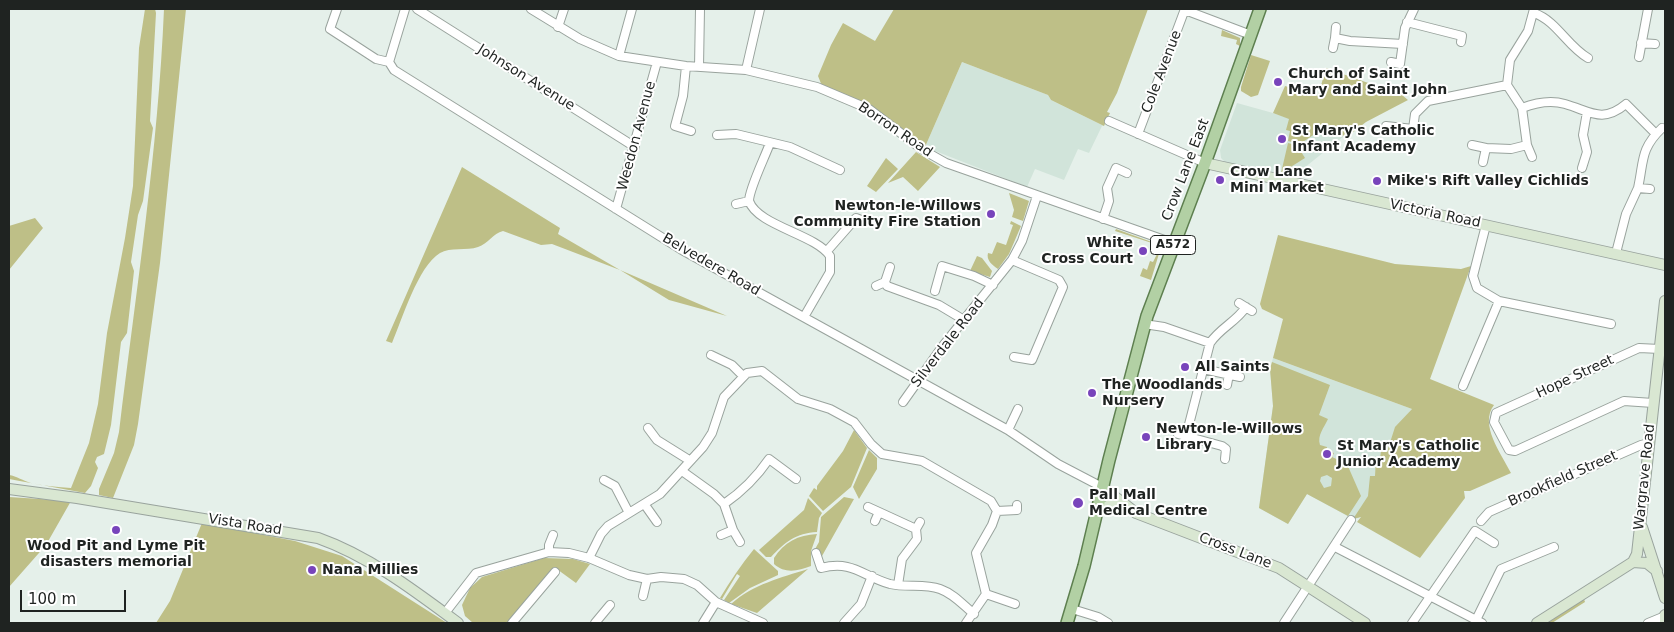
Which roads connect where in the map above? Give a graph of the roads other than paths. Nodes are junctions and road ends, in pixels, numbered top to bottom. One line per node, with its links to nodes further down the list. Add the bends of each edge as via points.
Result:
1 (337, 9): 27 (street, Belvedere Road, via 330,29 376,59)
2 (405, 9): 27 (street)
3 (417, 9): 46 (street, Johnson Avenue)
4 (531, 9): 15 (street, Borron Road)
5 (564, 9): 15 (street)
6 (632, 9): 24 (street)
7 (700, 9): 31 (street)
8 (760, 9): 32 (street)
9 (1185, 9): 18 (street, Cole Avenue); 40 (street, Cole Avenue)
10 (1260, 9): 18 (main road, Crow Lane East / A572)
11 (1414, 9): 14 (street)
12 (1648, 9): 20 (street)
13 (1534, 11): 25 (street, via 1547,19 1578,53); 33 (street, via 1528,31 1510,60)
14 (1407, 22): 17 (street, via 1461,39); 21 (street)
15 (558, 27): 24 (street, Borron Road)
16 (1336, 27): 19 (street)
17 (1464, 28)
18 (1251, 35): 50 (main road, Crow Lane East / A572)
19 (1335, 38): 21 (street); 23 (street)
20 (1641, 43): 22 (street); 26 (street)
21 (1403, 44): 29 (street, via 1400,64)
22 (1655, 44)
23 (1333, 48)
24 (619, 56): 28 (street, Borron Road)
25 (1588, 57)
26 (1639, 57)
27 (390, 62): 59 (street, Belvedere Road, via 394,70)
28 (657, 62): 30 (street, Borron Road); 46 (street, Weedon Avenue)
29 (1390, 62)
30 (686, 66): 31 (street, Borron Road); 39 (street, via 683,96 674,129)
31 (699, 66): 32 (street, Borron Road)
32 (746, 70): 56 (street, Borron Road, via 810,84 861,105 946,163)
33 (1507, 85): 34 (street); 37 (street, via 1428,101 1415,114 1417,129)
34 (1522, 108): 35 (street, via 1533,103 1563,103); 45 (street)
35 (1587, 112): 41 (street, via 1603,116 1626,104); 52 (street, via 1583,135 1587,152)
36 (1109, 121): 40 (street)
37 (1386, 126)
38 (1662, 128): 41 (street)
39 (691, 131)
40 (1138, 134): 50 (street)
41 (1656, 134): 54 (street, via 1642,160)
42 (716, 136): 43 (street, via 736,134)
43 (770, 143): 51 (street, via 797,149); 57 (street, via 758,177 750,189)
44 (1472, 145): 47 (street)
45 (1527, 145): 47 (street, via 1511,149); 48 (street)
46 (634, 147): 59 (street, Weedon Avenue)
47 (1486, 148): 49 (street)
48 (1532, 157)
49 (1483, 162)
50 (1205, 163): 62 (street, Victoria Road); 63 (main road, Crow Lane East / A572)
51 (840, 170)
52 (1582, 170)
53 (1127, 173): 61 (street, via 1117,165 1107,188 1108,205)
54 (1638, 188): 55 (street); 65 (street, via 1626,214)
55 (1650, 189)
56 (1037, 196): 61 (street, Borron Road); 66 (street, Silverdale Road)
57 (749, 201): 58 (street); 64 (street, via 757,213)
58 (736, 204)
59 (616, 209): 76 (street, Belvedere Road, via 682,250)
60 (856, 217): 64 (street)
61 (1103, 219): 63 (street, Borron Road)
62 (1486, 225): 65 (street, Victoria Road); 73 (street, via 1474,282 1483,292)
63 (1173, 243): 78 (main road, Crow Lane East / A572)
64 (827, 251): 76 (street, via 831,260 830,272)
65 (1616, 253): 67 (street, Victoria Road)
66 (1012, 260): 71 (street, Silverdale Road); 83 (street, via 1059,280 1063,287 1036,362)
67 (1665, 265)
68 (890, 268): 69 (street)
69 (885, 282): 70 (street); 77 (street, via 887,286 939,305)
70 (876, 286)
71 (993, 286): 72 (street, Silverdale Road, via 942,266); 77 (street, Silverdale Road)
72 (935, 291)
73 (1499, 301): 79 (street); 90 (street)
74 (1665, 301): 81 (street, Wargrave Road)
75 (1246, 307): 80 (street)
76 (804, 317): 88 (street, Belvedere Road)
77 (964, 320): 88 (street, Silverdale Road)
78 (1144, 324): 80 (street, via 1164,327); 102 (main road, Crow Lane East / A572)
79 (1611, 324)
80 (1210, 343): 84 (street)
81 (1660, 349): 92 (street, Wargrave Road); 92 (street, Hope Street, via 1639,348 1501,411 1494,422 1505,446 1515,452 1624,401)
82 (710, 355): 86 (street, via 732,365)
83 (1014, 357)
84 (1203, 369): 85 (street); 97 (street, via 1182,435 1222,446 1226,449)
85 (1229, 374): 87 (street); 89 (street)
86 (743, 376): 98 (street, via 724,397 712,433); 107 (street, via 753,371 767,373 798,399 830,409 854,422 882,454 922,461 991,501)
87 (1240, 377)
88 (919, 380): 91 (street, Silverdale Road); 95 (street, Belvedere Road)
89 (1227, 385)
90 (1463, 386)
91 (903, 402)
92 (1653, 402): 96 (street, Wargrave Road)
93 (1018, 409): 95 (street)
94 (648, 428): 98 (street, via 657,440)
95 (1008, 430): 102 (street, Belvedere Road, via 1058,464)
96 (1650, 443): 112 (street, Wargrave Road); 117 (street, Brookfield Street, via 1641,444 1489,512)
97 (1225, 458)
98 (689, 460): 99 (street)
99 (682, 471): 104 (street); 105 (street)
100 (796, 479): 104 (street, via 765,457 755,480)
101 (604, 480): 113 (street, via 615,486)
102 (1102, 487): 110 (main road, A572); 111 (street, Cross Lane)
103 (9, 489): 145 (street, Vista Road, via 318,538 362,558)
104 (724, 504): 118 (street)
105 (645, 505): 113 (street); 116 (street)
106 (868, 507): 109 (street)
107 (997, 511): 108 (street); 137 (street, via 976,553)
108 (1017, 511)
109 (879, 512): 115 (street); 135 (street, via 918,525 916,539 901,563)
110 (1096, 513): 111 (street, via 1104,506 1113,505); 144 (main road, A572)
111 (1136, 513): 136 (street, Cross Lane, via 1262,560)
112 (1641, 513): 128 (street, Wargrave Road, via 1637,554); 131 (street, via 1643,533)
113 (628, 514): 127 (street, via 604,530)
114 (1351, 520): 123 (street)
115 (875, 521)
116 (657, 522)
117 (1478, 526): 122 (street); 139 (street, Brookfield Street)
118 (733, 530): 120 (street); 121 (street)
119 (556, 535): 125 (street, via 549,544)
120 (721, 535)
121 (740, 542)
122 (1494, 543)
123 (1335, 547): 136 (street); 139 (street)
124 (1554, 547): 148 (street, via 1501,569)
125 (549, 552): 127 (street); 145 (street, via 476,573)
126 (816, 554): 129 (street)
127 (590, 558): 134 (street)
128 (1632, 562): 131 (street, via 1647,563); 161 (street)
129 (821, 568): 130 (street); 133 (street, via 843,565)
130 (811, 570)
131 (1656, 571): 140 (street)
132 (555, 572): 150 (street)
133 (872, 576): 135 (street); 154 (street, via 861,604)
134 (647, 579): 138 (street); 141 (street, via 684,579 697,585)
135 (898, 585): 146 (street, via 926,585 941,589)
136 (1309, 585): 158 (street); 159 (street, Cross Lane)
137 (986, 594): 142 (street); 146 (street)
138 (643, 596)
139 (1430, 596): 148 (street); 160 (street, Brookfield Street)
140 (1665, 598)
141 (716, 602): 152 (street); 153 (street)
142 (1015, 604)
143 (610, 605): 151 (street)
144 (1072, 609): 156 (main road, A572); 157 (street)
145 (445, 613): 149 (street, Vista Road)
146 (974, 614): 155 (street)
147 (1665, 616): 162 (street); 163 (street)
148 (1479, 622)
149 (458, 623)
150 (512, 623)
151 (595, 623)
152 (703, 623)
153 (762, 623)
154 (844, 623)
155 (966, 623)
156 (1067, 623)
157 (1108, 623)
158 (1284, 623)
159 (1365, 623)
160 (1412, 623)
161 (1537, 623)
162 (1648, 623)
163 (1665, 623)

